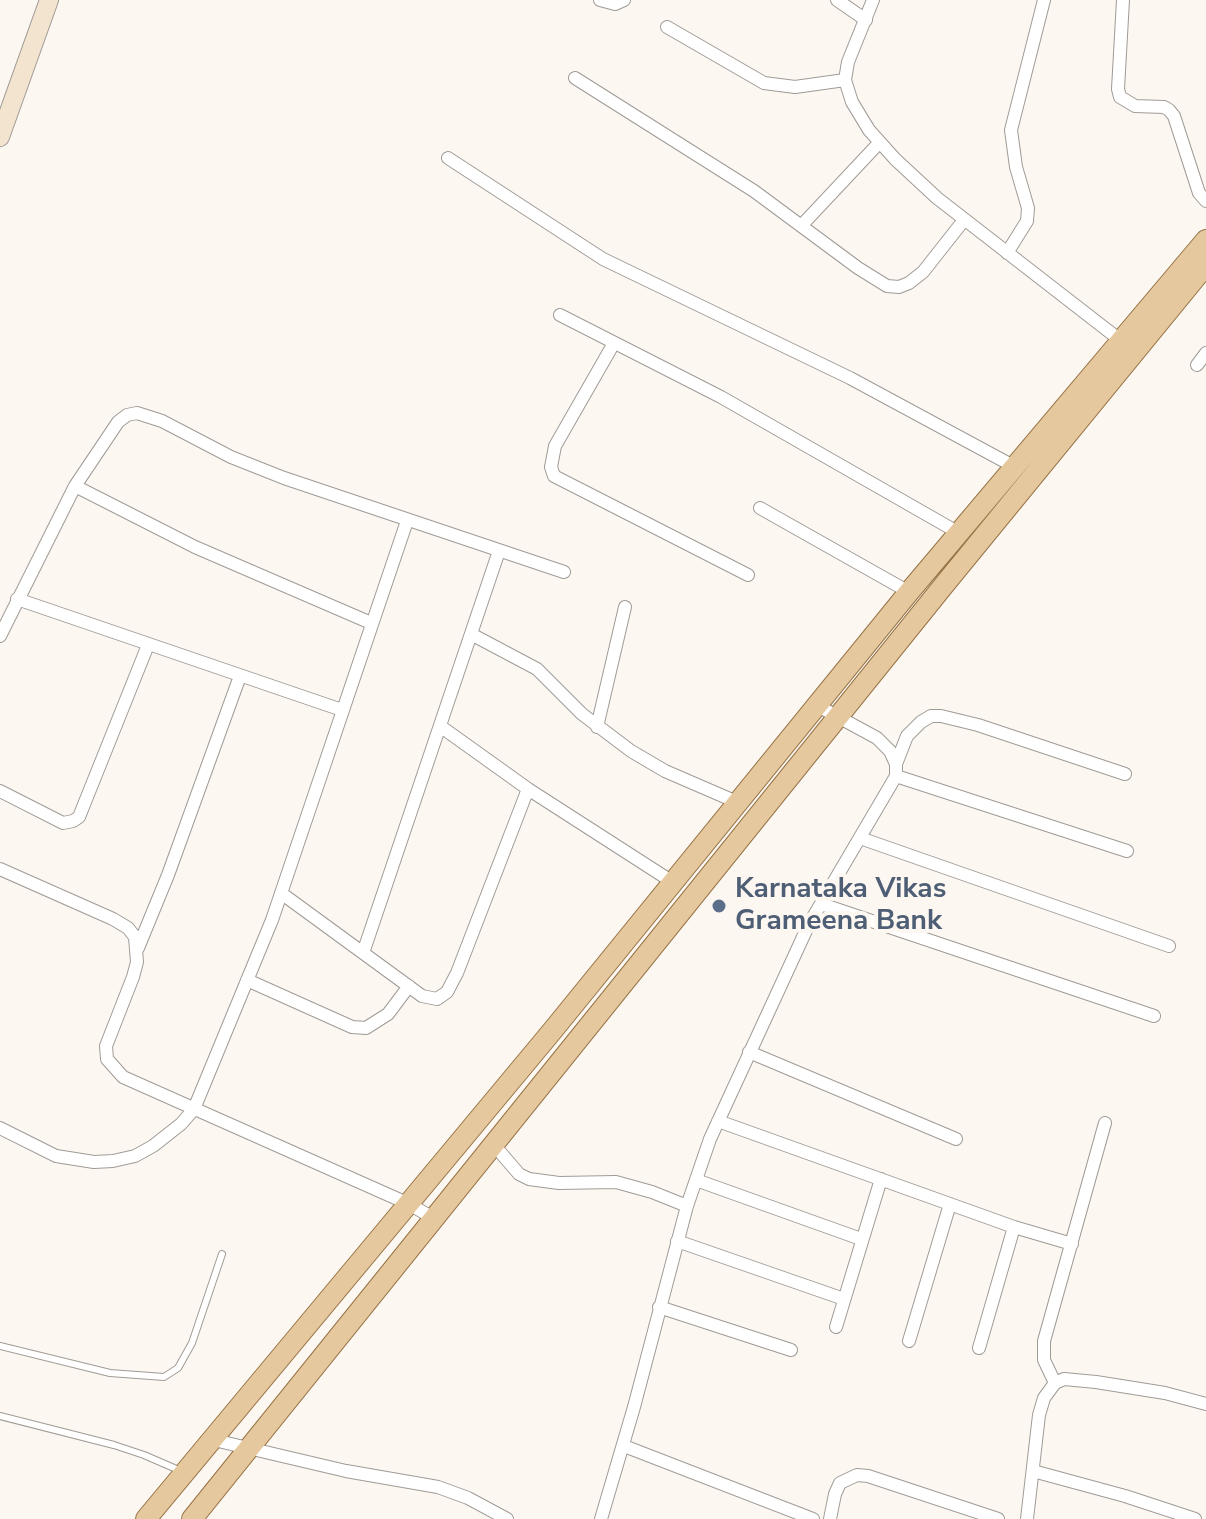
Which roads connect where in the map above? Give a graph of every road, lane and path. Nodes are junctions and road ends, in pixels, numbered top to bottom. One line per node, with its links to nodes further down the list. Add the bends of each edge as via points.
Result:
1 (49, 0): 12 (street)
2 (600, 0): 3 (street)
3 (624, 0)
4 (837, 0): 8 (street)
5 (873, 0): 8 (street)
6 (1044, 0): 19 (street, via 1011,130 1027,221)
7 (1123, 0): 15 (street, via 1120,97 1135,106 1169,110)
8 (866, 20): 11 (street)
9 (667, 27): 11 (street, via 764,83 795,87)
10 (575, 78): 17 (street)
11 (845, 80): 13 (street, via 852,102)
12 (0, 137)
13 (879, 143): 16 (street); 17 (street)
14 (448, 158): 26 (street, via 603,259 850,378)
15 (1206, 201)
16 (964, 220): 17 (street, via 923,272 899,287 887,286 858,268); 19 (street)
17 (801, 226)
18 (1206, 240): 22 (main road)
19 (1007, 253): 22 (street)
20 (1206, 265): 44 (main road)
21 (560, 315): 23 (street)
22 (1120, 340): 26 (main road)
23 (614, 343): 30 (street, via 721,397); 33 (street, via 555,446 554,476)
24 (1206, 353): 25 (street)
25 (1197, 365)
26 (1015, 467): 30 (main road)
27 (75, 486): 29 (street, via 118,422 137,413 231,457); 35 (street); 37 (street, via 195,547)
28 (760, 508): 34 (street)
29 (407, 521): 31 (street); 37 (street)
30 (959, 533): 34 (main road)
31 (499, 551): 32 (street); 38 (street)
32 (564, 572)
33 (748, 575)
34 (909, 592): 42 (main road)
35 (17, 599): 39 (street); 40 (street)
36 (625, 607): 46 (street)
37 (371, 623): 43 (street)
38 (471, 634): 45 (street); 46 (street, via 537,669)
39 (0, 636)
40 (148, 645): 41 (street); 50 (street, via 79,817 63,823)
41 (240, 676): 43 (street); 59 (street)
42 (818, 706): 44 (street); 51 (main road)
43 (342, 710): 56 (street)
44 (840, 717): 47 (street, via 877,738 890,751); 70 (main road)
45 (440, 726): 49 (street); 60 (street)
46 (597, 727): 51 (street, via 665,771)
47 (896, 770): 48 (street, via 907,736 931,716 941,716); 52 (street); 53 (street)
48 (1125, 774)
49 (528, 789): 55 (street); 62 (street, via 447,992 437,999)
50 (0, 791)
51 (739, 803): 55 (main road)
52 (860, 838): 57 (street); 58 (street)
53 (1127, 851)
54 (0, 869): 59 (street, via 128,928)
55 (671, 881): 73 (main road)
56 (281, 893): 60 (street); 61 (street)
57 (821, 904): 63 (street); 64 (street)
58 (1169, 946)
59 (137, 951): 65 (street, via 133,977 106,1046 107,1059 123,1077)
60 (363, 953): 62 (street)
61 (247, 980): 62 (street, via 352,1027 366,1028 388,1014); 65 (street)
62 (409, 986)
63 (1154, 1016)
64 (749, 1052): 66 (street); 69 (street)
65 (194, 1109): 68 (street, via 153,1146 113,1161 56,1156); 73 (street)
66 (718, 1121): 71 (street); 72 (street)
67 (1105, 1123): 80 (street)
68 (0, 1128)
69 (956, 1139)
70 (494, 1145): 75 (street, via 529,1179 616,1182); 76 (main road)
71 (881, 1179): 74 (street); 78 (street)
72 (696, 1180): 75 (street); 78 (street)
73 (409, 1204): 76 (street); 92 (main road)
74 (950, 1204): 77 (street); 85 (street)
75 (687, 1206): 79 (street)
76 (435, 1219): 94 (main road)
77 (1014, 1227): 80 (street); 87 (street)
78 (861, 1239): 82 (street)
79 (677, 1241): 82 (street); 83 (street)
80 (1072, 1244): 89 (street, via 1044,1341 1044,1360)
81 (222, 1254): 86 (lane, via 192,1343 178,1368 164,1377 110,1373)
82 (844, 1299): 84 (street)
83 (659, 1307): 88 (street); 93 (street)
84 (836, 1327)
85 (909, 1341)
86 (0, 1346)
87 (979, 1348)
88 (791, 1350)
89 (1055, 1383): 90 (street, via 1096,1382); 95 (street, via 1039,1415)
90 (1206, 1404)
91 (0, 1416): 96 (lane, via 114,1445)
92 (214, 1440): 94 (street); 96 (main road)
93 (624, 1446): 100 (street); 101 (street)
94 (250, 1448): 98 (main road); 99 (street, via 438,1487)
95 (1033, 1471): 104 (street); 105 (street)
96 (184, 1473): 97 (main road)
97 (146, 1519)
98 (192, 1519)
99 (507, 1519)
100 (601, 1519)
101 (813, 1519)
102 (830, 1519): 103 (street, via 840,1483 857,1475)
103 (998, 1519)
104 (1027, 1519)
105 (1195, 1519)

